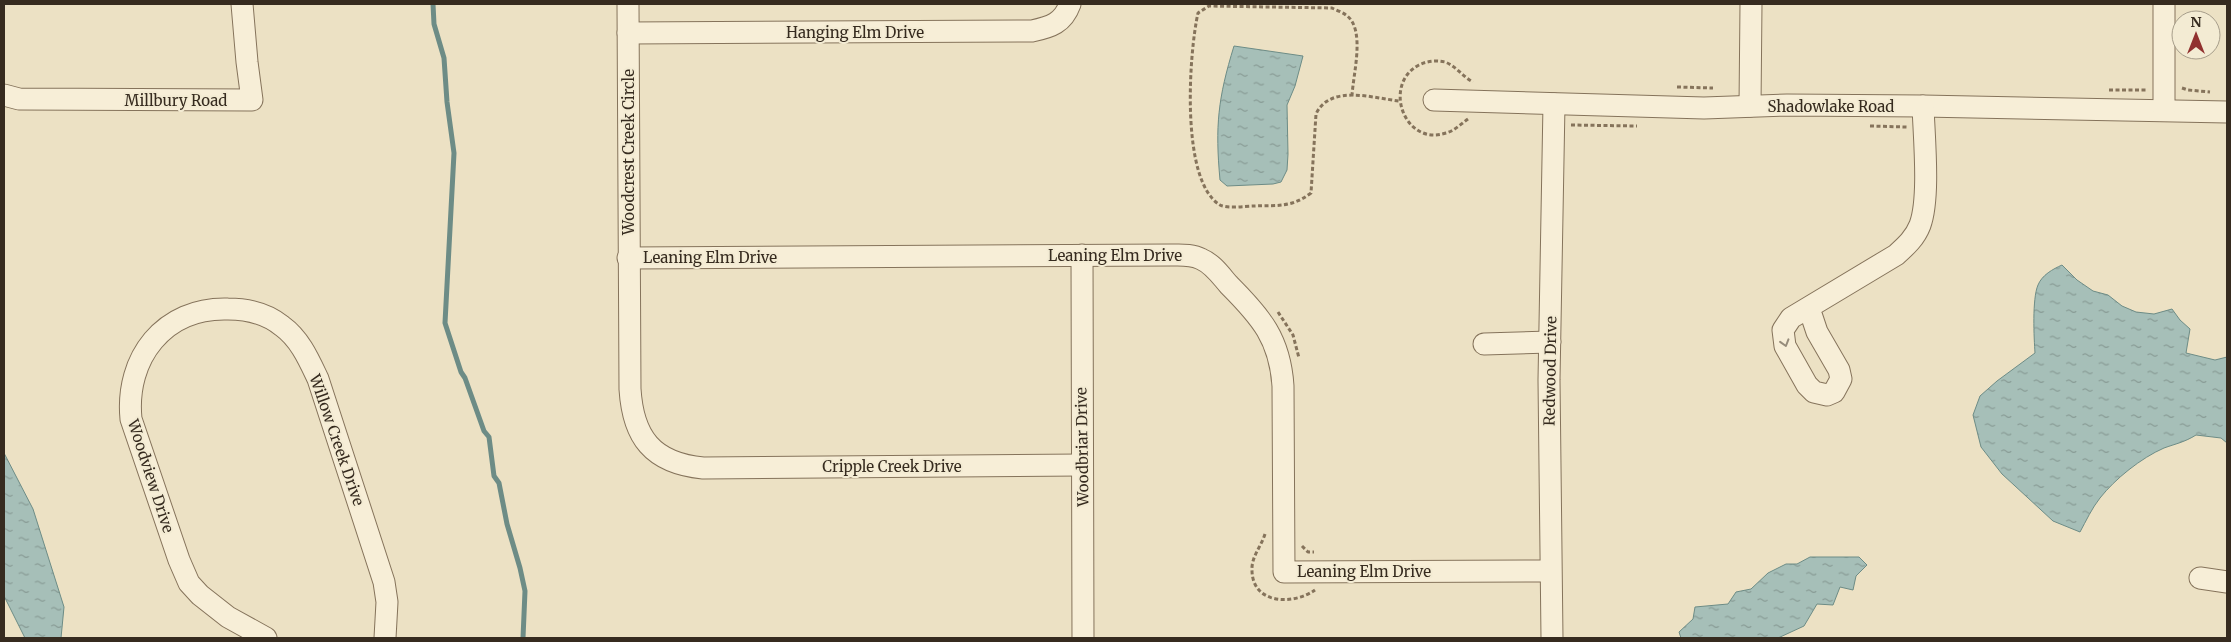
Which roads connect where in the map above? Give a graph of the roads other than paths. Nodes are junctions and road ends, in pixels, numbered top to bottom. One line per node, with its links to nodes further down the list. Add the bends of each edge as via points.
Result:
1 (242, 4): 7 (street, Millbury Road, via 252,100 19,99)
2 (628, 4): 6 (street, Woodcrest Creek Circle)
3 (1070, 4): 6 (street, Hanging Elm Drive, via 1054,26 1032,31)
4 (1750, 4): 10 (street)
5 (2164, 4): 12 (street)
6 (628, 33): 15 (street, Woodcrest Creek Circle)
7 (4, 95)
8 (1434, 100): 9 (street, Shadowlake Road)
9 (1554, 104): 10 (street, Shadowlake Road); 18 (street, Redwood Drive)
10 (1750, 106): 11 (street, Shadowlake Road)
11 (1923, 106): 12 (street, Shadowlake Road); 16 (street, via 1924,211 1916,234 1896,254)
12 (2164, 110): 13 (street, Shadowlake Road)
13 (2227, 112)
14 (1082, 255): 15 (street, Leaning Elm Drive); 20 (street, Woodbriar Drive); 22 (street, Leaning Elm Drive, via 1185,255 1202,259 1258,314 1275,344 1282,368 1284,572)
15 (628, 258): 21 (street, Woodcrest Creek Circle, via 630,388 635,423 641,437 668,459)
16 (1808, 308)
17 (207, 309): 25 (street, Woodview Drive, via 175,321 149,345 139,360 133,380 131,419 189,583 228,618); 26 (street, Willow Creek Drive, via 248,310 265,316 282,326 306,352 379,562 387,602)
18 (1550, 342): 19 (street); 22 (street, Redwood Drive)
19 (1484, 344)
20 (1081, 465): 21 (street, Cripple Creek Drive); 27 (street, Woodbriar Drive)
21 (704, 468)
22 (1550, 571): 28 (street, Redwood Drive)
23 (2200, 578): 24 (street)
24 (2227, 582)
25 (266, 638)
26 (385, 638)
27 (1083, 638)
28 (1552, 638)

